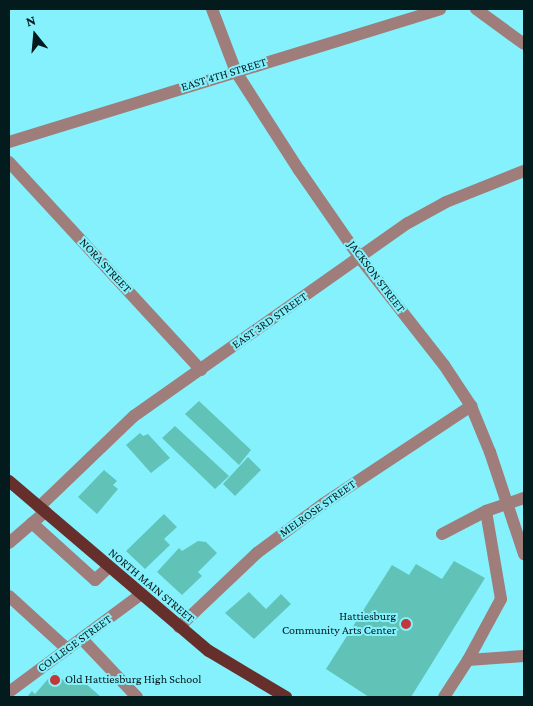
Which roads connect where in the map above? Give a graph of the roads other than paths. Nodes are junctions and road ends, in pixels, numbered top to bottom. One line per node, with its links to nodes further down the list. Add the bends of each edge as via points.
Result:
1 (212, 9): 5 (street, JACKSON STREET)
2 (440, 9): 5 (street, EAST 4TH STREET)
3 (476, 9): 4 (street)
4 (524, 44)
5 (236, 72): 6 (street, EAST 4TH STREET); 9 (street, JACKSON STREET)
6 (9, 142)
7 (9, 162): 10 (street, NORA STREET)
8 (524, 171): 9 (street, EAST 3RD STREET, via 427,212)
9 (360, 258): 10 (street, EAST 3RD STREET); 11 (street, JACKSON STREET, via 444,365)
10 (201, 370): 15 (street, EAST 3RD STREET, via 134,416)
11 (471, 406): 14 (street, JACKSON STREET); 24 (street, MELROSE STREET, via 323,504 257,553)
12 (9, 481): 15 (main road, NORTH MAIN STREET)
13 (524, 498): 14 (street)
14 (508, 503): 16 (street); 20 (street, JACKSON STREET)
15 (42, 509): 17 (street, EAST 3RD STREET); 21 (main road, NORTH MAIN STREET)
16 (486, 511): 18 (street); 28 (street, via 500,599)
17 (32, 523): 19 (street, EAST 3RD STREET); 21 (street, via 95,580)
18 (442, 534)
19 (9, 543)
20 (524, 554)
21 (108, 568): 22 (main road, NORTH MAIN STREET)
22 (140, 595): 24 (main road, NORTH MAIN STREET); 25 (street, COLLEGE STREET)
23 (9, 596): 26 (street)
24 (179, 627): 31 (main road, NORTH MAIN STREET, via 209,651)
25 (82, 639): 26 (street, COLLEGE STREET); 30 (street)
26 (67, 649): 29 (street, COLLEGE STREET)
27 (524, 656): 28 (street)
28 (468, 660): 32 (street)
29 (9, 692)
30 (138, 697)
31 (286, 697)
32 (444, 697)

